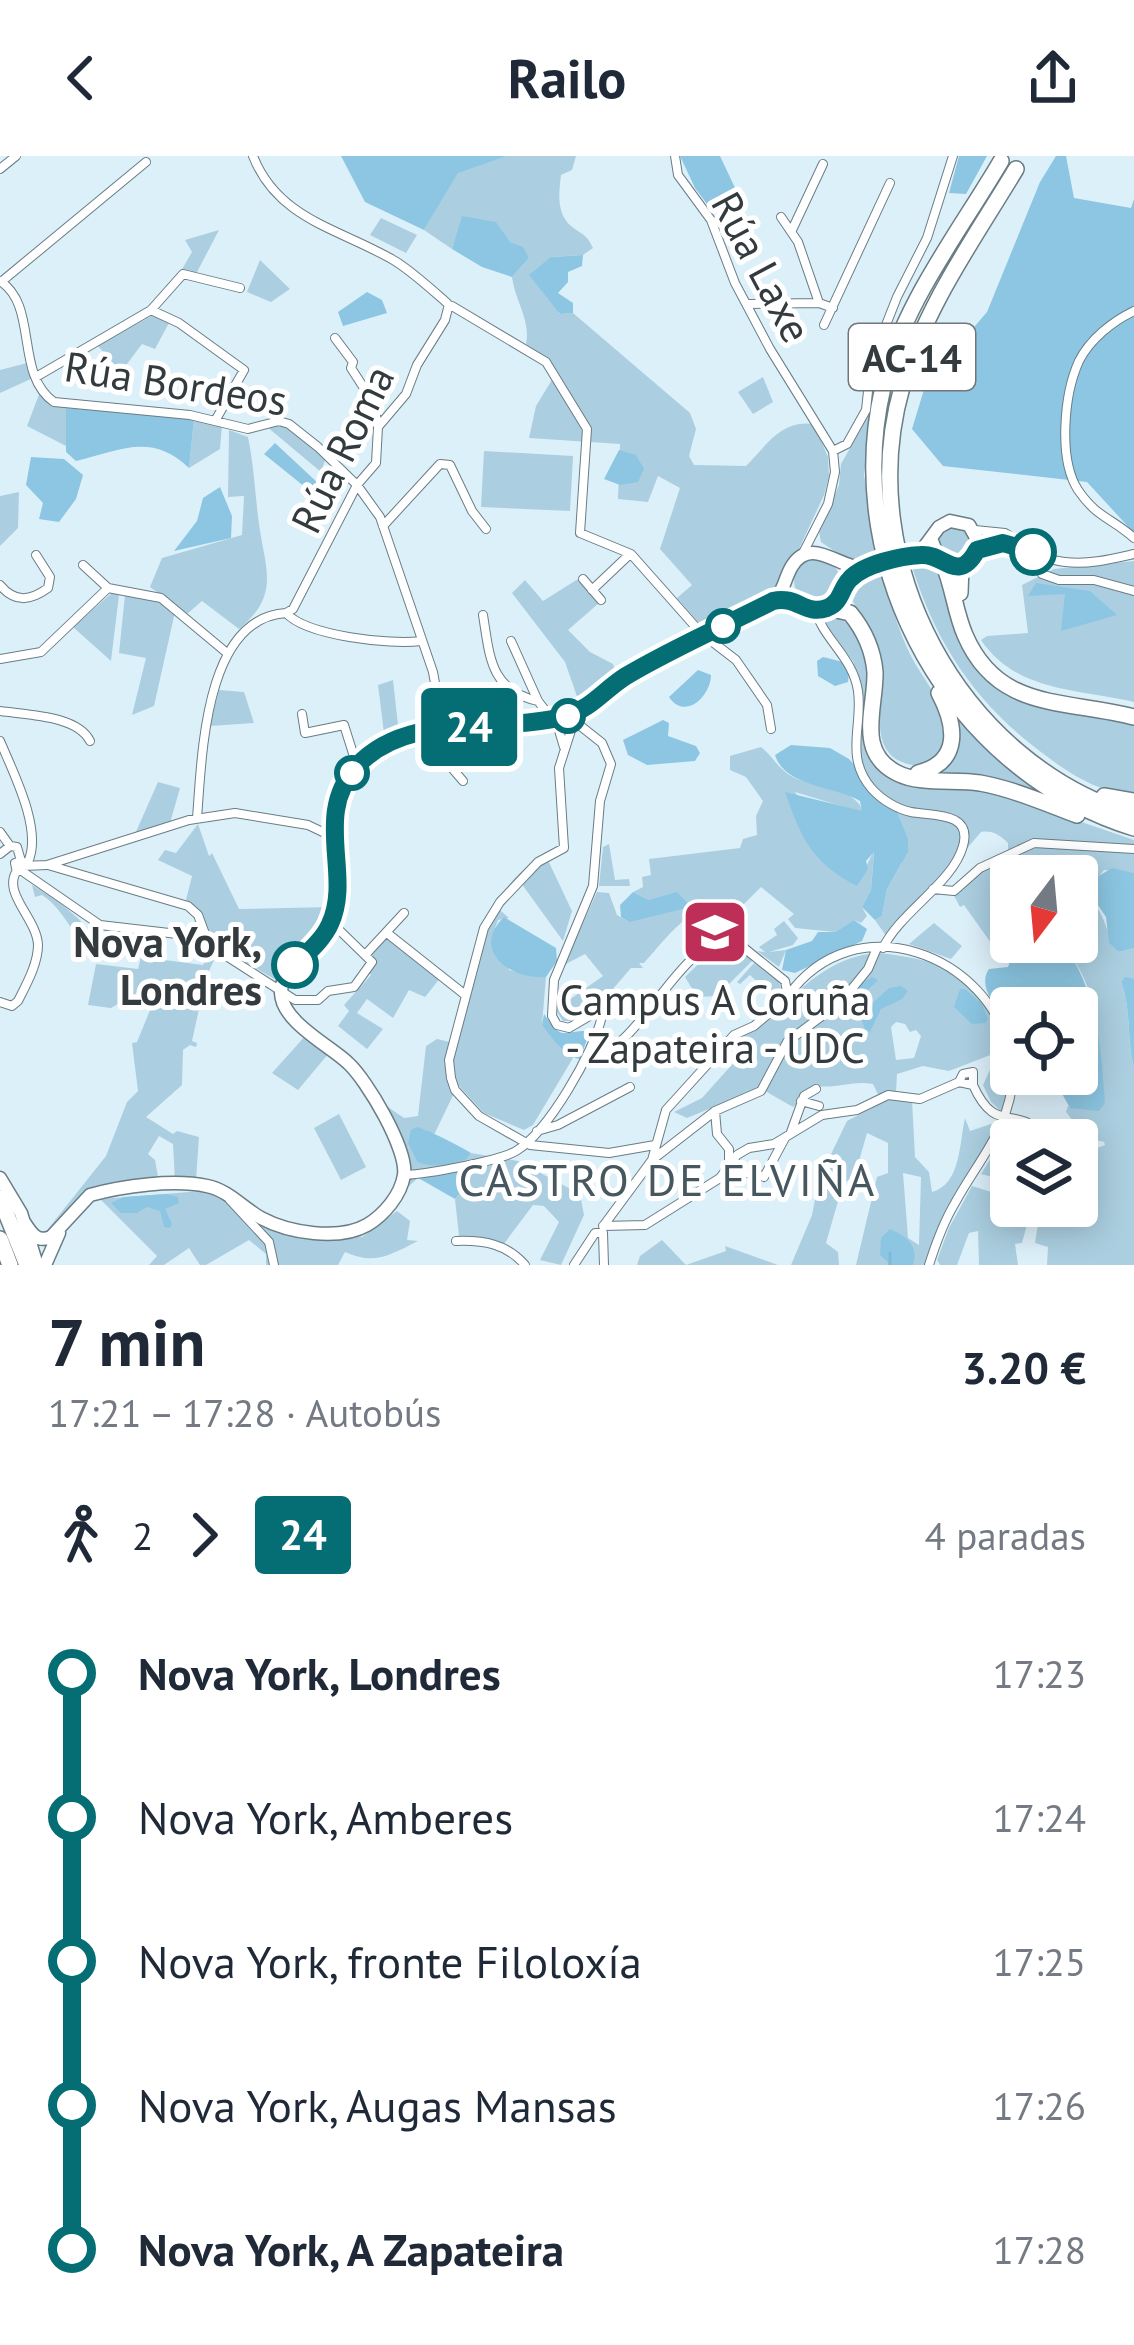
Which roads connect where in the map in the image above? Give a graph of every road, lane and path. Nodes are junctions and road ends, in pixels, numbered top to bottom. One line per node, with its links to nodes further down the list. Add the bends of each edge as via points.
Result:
1 (16, 156): 7 (street)
2 (253, 156): 15 (street, via 274,193 304,219 399,264)
3 (675, 156): 14 (street, Rúa Laxe, via 678,176 711,220)
4 (953, 156): 24 (street, via 927,238 871,363 866,410 848,444)
5 (146, 162): 11 (street)
6 (823, 164): 10 (street)
7 (0, 169)
8 (890, 183): 16 (street)
9 (781, 217): 10 (street)
10 (791, 232): 13 (street)
11 (0, 282): 21 (street, Rúa Bordeos, via 17,298)
12 (240, 288): 17 (street, via 183,274)
13 (819, 303): 14 (street); 16 (street)
14 (749, 304): 24 (street, Rúa Laxe)
15 (449, 306): 23 (street, Rúa Roma, via 406,394); 35 (street, via 546,362 560,381 587,429 580,533)
16 (833, 308): 19 (street)
17 (151, 310): 21 (street); 22 (street, via 244,370)
18 (1134, 311): 30 (street, via 1107,327 1079,362 1066,455 1096,513)
19 (824, 326)
20 (335, 338): 23 (street, via 373,402)
21 (36, 377): 22 (street, Rúa Bordeos, via 46,397 64,406)
22 (215, 421): 25 (street, Rúa Bordeos, via 248,429 289,424)
23 (378, 427): 25 (street, Rúa Roma, via 376,463)
24 (833, 451): 29 (street, via 832,489)
25 (357, 485): 26 (street, Rúa Bordeos); 56 (street, Rúa Roma)
26 (383, 526): 28 (street, via 440,464 450,465); 59 (street, Rúa Bordeos)
27 (974, 529): 31 (main road); 32 (street, via 1005,533); 34 (main road, via 963,521 939,526)
28 (486, 530)
29 (812, 535): 33 (street); 38 (street)
30 (1134, 538)
31 (977, 550): 32 (street, via 1003,543); 41 (main road)
32 (1033, 552): 36 (street, via 1076,562)
33 (821, 553): 38 (main road); 39 (main road)
34 (937, 553): 41 (main road); 42 (main road, bridge); 65 (highway, via 966,638 997,681 1029,697)
35 (631, 554): 49 (street); 58 (street)
36 (1134, 554)
37 (36, 555): 46 (street, via 48,588 23,599)
38 (801, 556): 45 (main road)
39 (837, 561): 42 (main road); 47 (main road)
40 (83, 566): 48 (street)
41 (961, 566): 65 (highway, via 966,619 1002,675 1036,692)
42 (866, 568): 47 (main road)
43 (1042, 574): 50 (street)
44 (583, 579): 49 (street)
45 (788, 579): 52 (main road); 53 (main road)
46 (0, 585)
47 (844, 587): 54 (highway, via 877,654 878,748 897,768 923,772 947,757 954,728); 55 (main road)
48 (108, 588): 61 (street, via 161,598); 62 (street, via 40,652)
49 (592, 590): 51 (street)
50 (1134, 591)
51 (601, 599)
52 (794, 600): 53 (main road); 55 (main road)
53 (773, 601): 58 (main road)
54 (899, 604): 76 (highway, AC-14, via 874,488 883,383 903,332 1009,165 910,363 895,418 892,514 919,622 941,662 985,720); 81 (highway, AC-14, via 940,683 994,747 1071,802)
55 (822, 609): 81 (highway, via 850,613 872,652 870,734 887,766 917,778 998,786); 88 (street, via 819,622 852,669 855,754 872,789 897,807 945,814 961,826 961,851)
56 (286, 613): 59 (street, via 330,633); 61 (street, via 253,623)
57 (483, 615): 63 (street, via 505,687)
58 (704, 635): 67 (main road, via 622,678); 69 (street, via 753,682)
59 (421, 641): 70 (street, Rúa Bordeos)
60 (511, 641): 63 (street)
61 (227, 653): 79 (street, via 206,730)
62 (0, 659)
63 (538, 701): 68 (street)
64 (0, 711): 72 (street, via 77,726)
65 (1134, 713)
66 (302, 714): 75 (street, via 305,733 344,725)
67 (583, 715): 68 (main road); 74 (street); 102 (street, via 611,769 600,801 596,876 557,970 552,1016 569,1028 593,1011 602,1014)
68 (551, 719): 70 (main road); 74 (street)
69 (771, 729)
70 (443, 730): 71 (main road)
71 (422, 733): 75 (main road); 77 (street)
72 (90, 741)
73 (0, 742): 87 (street, via 27,808 32,853)
74 (565, 748): 98 (street, via 564,848 538,862 494,910)
75 (357, 766): 82 (main road, via 340,796)
76 (1041, 768): 78 (highway); 78 (highway, AC-14, via 1073,789)
77 (463, 781)
78 (1134, 809)
79 (197, 818): 82 (street, via 244,813); 86 (street)
80 (0, 832): 83 (street)
81 (1134, 832)
82 (333, 837): 90 (main road)
83 (10, 846): 85 (street); 87 (street, via 21,852)
84 (1134, 849): 88 (street, via 1034,843 980,868 954,891)
85 (0, 854)
86 (46, 865): 87 (street); 92 (street, via 188,906)
87 (21, 866): 92 (street, via 100,925); 100 (street, via 9,890 32,923 37,956 18,1001)
88 (932, 888): 93 (street)
89 (404, 913): 91 (street)
90 (331, 922): 94 (street); 97 (main road)
91 (387, 933): 94 (street); 98 (street)
92 (208, 943): 97 (street)
93 (880, 948): 96 (street, via 840,956); 101 (street, via 919,952 968,980); 108 (street, via 842,1001 787,1042 761,1091)
94 (366, 954): 97 (street, via 372,962 354,986 318,1000)
95 (782, 978): 96 (street); 99 (street); 102 (street, via 733,939 718,940 620,1039)
96 (800, 980): 99 (street)
97 (280, 990): 117 (main road, via 292,1016 365,1082)
98 (464, 994): 113 (street, via 449,1060 455,1090 479,1116)
99 (785, 999): 114 (street, via 734,1035 665,1111)
100 (0, 1002)
101 (990, 1004)
102 (586, 1057): 111 (street)
103 (630, 1088): 111 (street)
104 (816, 1089): 106 (street)
105 (1009, 1095): 109 (street)
106 (801, 1101): 107 (street); 112 (street)
107 (819, 1106)
108 (716, 1111): 115 (street); 116 (street)
109 (1006, 1117): 110 (street); 112 (street, via 982,1107 974,1072 920,1099 888,1095); 134 (street, via 941,1228)
110 (1012, 1119)
111 (536, 1131): 113 (street)
112 (788, 1135): 116 (street, via 749,1148); 119 (street, via 764,1177)
113 (526, 1143): 114 (street, via 609,1154); 117 (street, via 507,1155)
114 (655, 1145): 115 (street)
115 (652, 1160): 125 (street)
116 (728, 1168): 119 (street)
117 (404, 1175): 120 (main road, via 376,1218 336,1233 272,1222)
118 (0, 1178): 124 (main road)
119 (720, 1178): 125 (street, via 645,1226)
120 (228, 1195): 123 (main road, via 200,1185 106,1190); 130 (street, via 269,1242)
121 (0, 1198): 129 (highway)
122 (0, 1214): 129 (highway)
123 (68, 1219): 124 (main road, via 44,1240); 129 (main road)
124 (24, 1222): 129 (main road)
125 (603, 1230): 132 (street); 133 (street)
126 (0, 1239): 128 (highway)
127 (456, 1241): 131 (street, via 491,1243)
128 (10, 1265)
129 (33, 1265)
130 (274, 1265)
131 (525, 1265)
132 (574, 1265)
133 (604, 1265)
134 (929, 1265)

